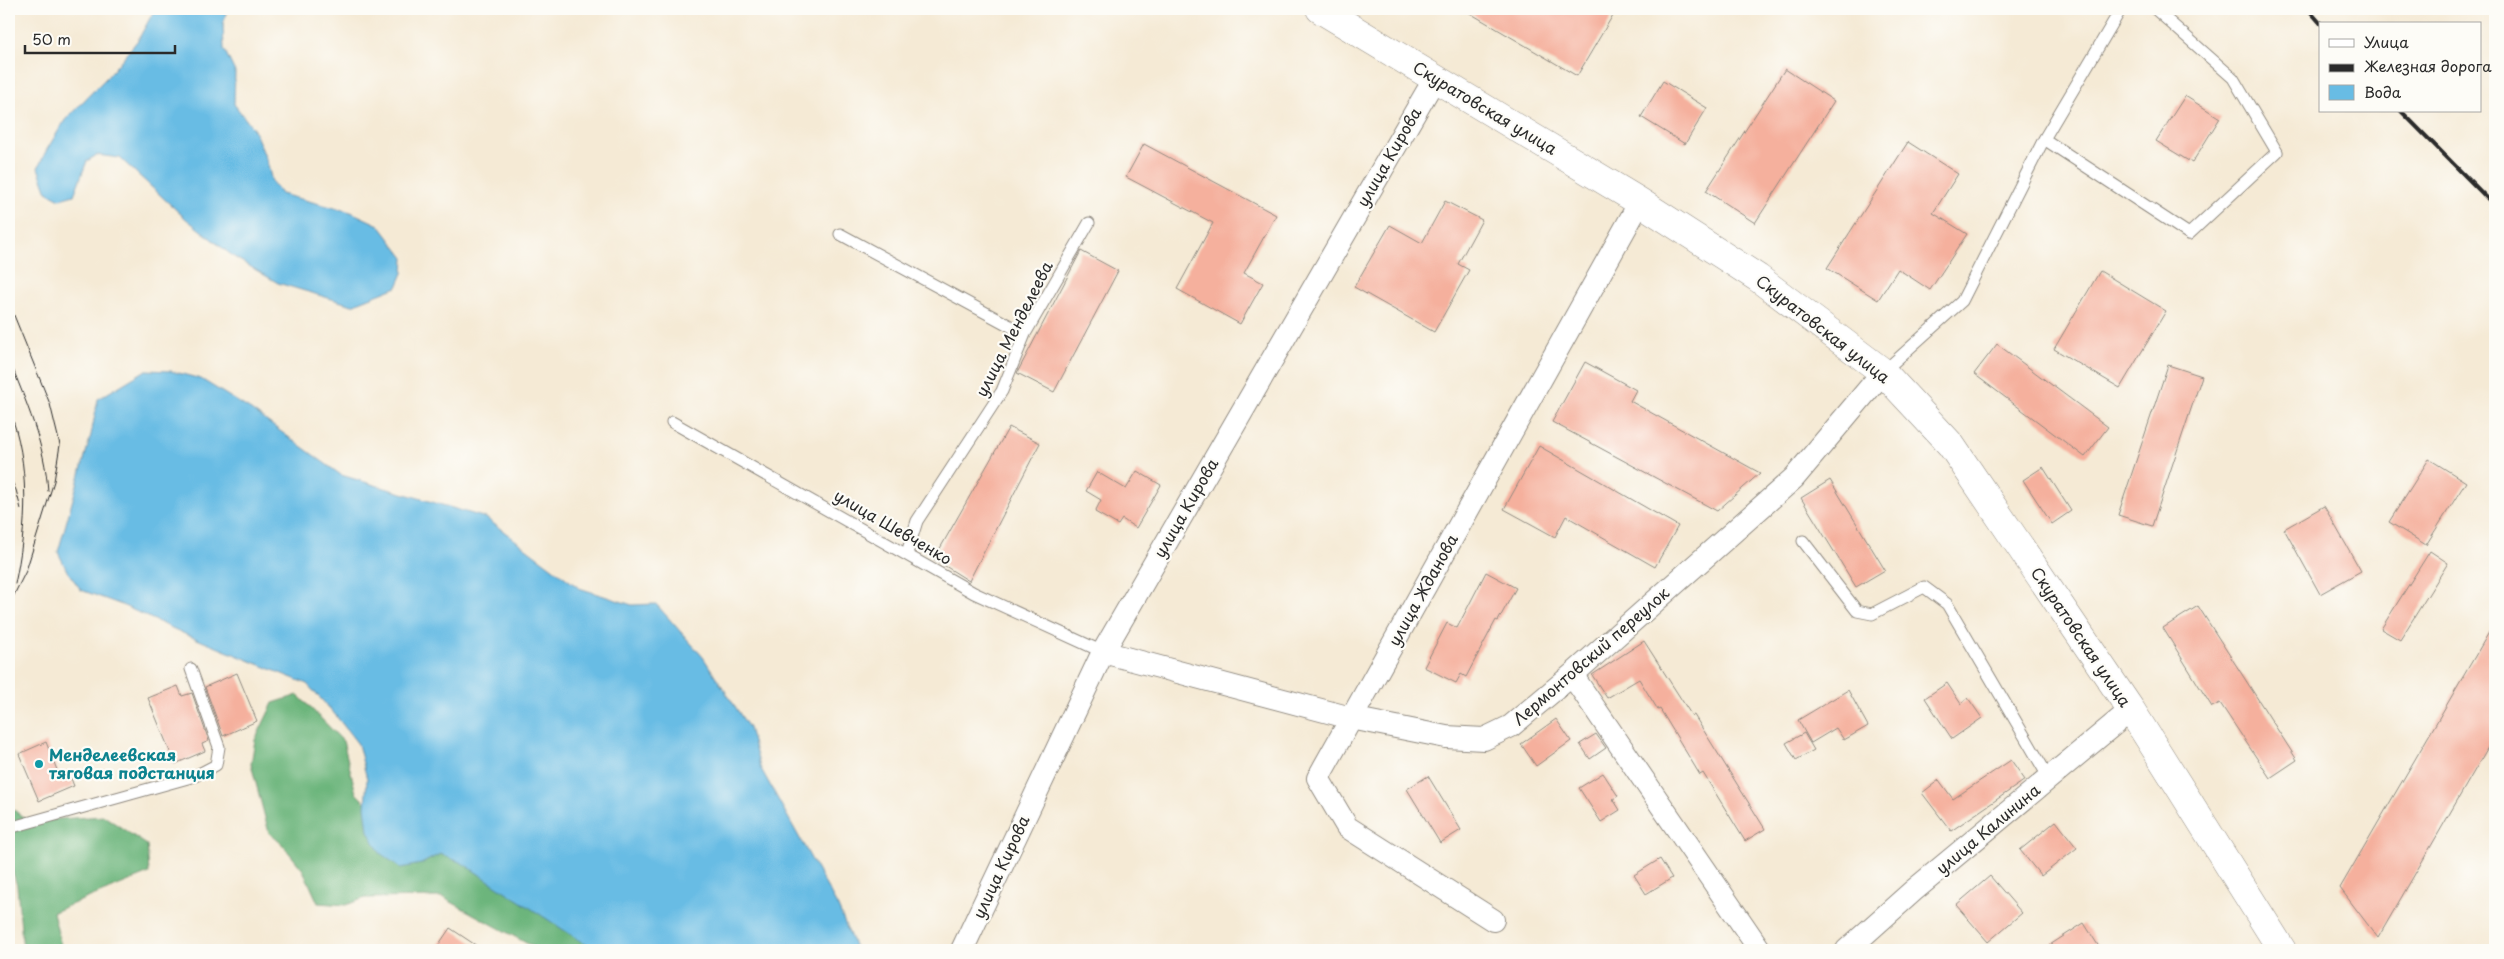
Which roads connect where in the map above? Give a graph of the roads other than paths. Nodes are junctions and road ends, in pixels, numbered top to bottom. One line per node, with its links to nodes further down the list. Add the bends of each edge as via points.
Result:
1 (1320, 9): 4 (street, Скуратовская улица)
2 (2121, 9): 5 (lane)
3 (2155, 9): 5 (lane, via 2233,78 2277,152 2189,234)
4 (1435, 78): 6 (street, Скуратовская улица); 14 (street, улица Кирова)
5 (2044, 139): 10 (lane, via 1962,301)
6 (1640, 202): 10 (street, Скуратовская улица, via 1758,278); 18 (street, улица Жданова)
7 (1089, 223): 9 (lane, улица Менделеева)
8 (840, 234): 9 (lane)
9 (1025, 334): 13 (lane, улица Менделеева, via 1002,391 917,521)
10 (1883, 372): 16 (street, Лермонтовский переулок, via 1794,478); 17 (street, Скуратовская улица, via 1950,445)
11 (672, 422): 13 (lane, улица Шевченко)
12 (1802, 541): 19 (lane, via 1857,611 1872,614 1924,587 1947,604)
13 (907, 553): 14 (lane, улица Шевченко, via 974,593)
14 (1103, 652): 18 (street, Лермонтовский переулок); 22 (street, улица Кирова)
15 (190, 669): 20 (lane, via 219,747 216,765 195,776)
16 (1572, 675): 18 (street, Лермонтовский переулок, via 1510,726 1484,739 1446,737); 23 (street)
17 (2131, 710): 19 (street, улица Калинина); 25 (street, Скуратовская улица)
18 (1351, 718): 21 (street, улица Жданова, via 1318,778 1347,827)
19 (2049, 778): 24 (street, улица Калинина)
20 (9, 828)
21 (1492, 920)
22 (962, 950)
23 (1760, 950)
24 (1847, 950)
25 (2282, 950)

